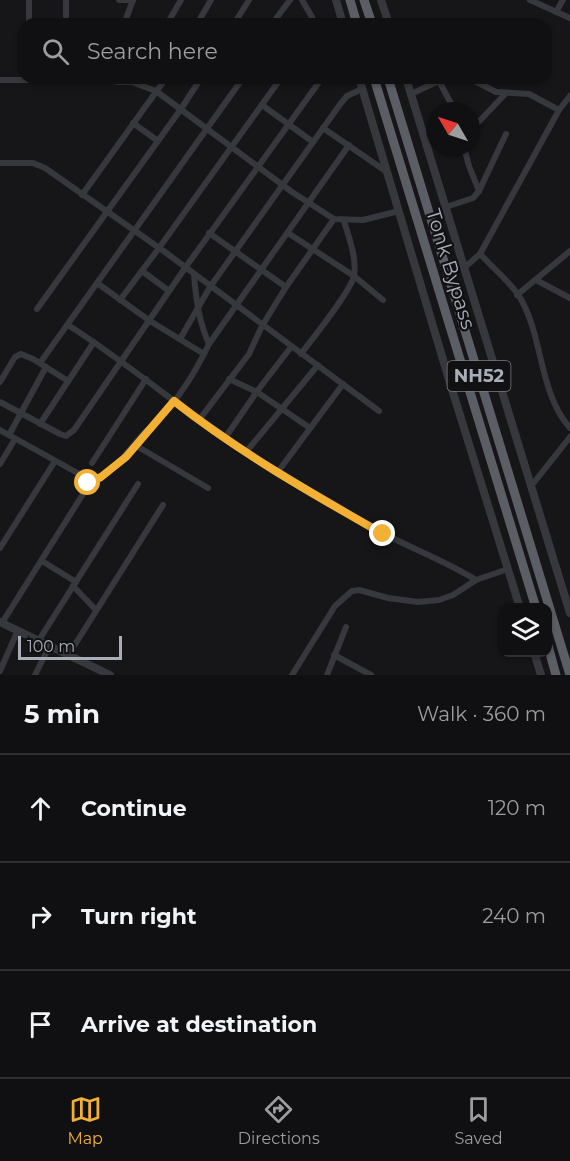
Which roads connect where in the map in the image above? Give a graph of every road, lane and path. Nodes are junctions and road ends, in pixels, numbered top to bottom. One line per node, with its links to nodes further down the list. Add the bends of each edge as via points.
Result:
1 (29, 0): 18 (street)
2 (66, 0): 19 (street)
3 (119, 0): 4 (street)
4 (134, 0): 20 (street)
5 (182, 0): 21 (street)
6 (211, 0): 22 (street)
7 (249, 0): 23 (street)
8 (290, 0): 24 (street)
9 (302, 0): 17 (street)
10 (336, 0): 25 (street)
11 (350, 0): 26 (highway)
12 (364, 0): 27 (highway)
13 (381, 0): 28 (street)
14 (531, 0): 16 (street)
15 (563, 0): 16 (street)
16 (556, 12): 29 (street)
17 (312, 17)
18 (29, 18)
19 (66, 18)
20 (126, 18)
21 (171, 18)
22 (200, 18)
23 (238, 18)
24 (276, 18)
25 (341, 18)
26 (355, 18)
27 (370, 18)
28 (387, 18)
29 (570, 18)
30 (18, 79): 31 (street)
31 (0, 80)
32 (142, 84): 46 (street)
33 (161, 84): 46 (street)
34 (197, 84): 52 (street)
35 (239, 84): 57 (street)
36 (277, 84): 51 (street)
37 (318, 84): 56 (street)
38 (361, 84): 45 (street)
39 (376, 84): 152 (highway, Tonk Bypass / NH52)
40 (390, 84): 172 (highway, NH52)
41 (408, 84): 48 (street)
42 (432, 84): 48 (street)
43 (444, 84): 50 (street)
44 (479, 84): 47 (street)
45 (362, 89): 58 (street, via 347,96); 67 (street)
46 (156, 91): 52 (street); 55 (street)
47 (506, 93): 53 (street, via 529,94); 54 (street)
48 (411, 94): 72 (street)
49 (570, 96): 53 (street)
50 (451, 102)
51 (262, 105): 56 (street); 63 (street)
52 (182, 110): 57 (street); 60 (street)
53 (559, 110): 84 (street)
54 (480, 120)
55 (133, 123): 60 (street); 70 (street)
56 (288, 124): 61 (street); 66 (street)
57 (207, 128): 63 (street); 77 (street)
58 (323, 128): 61 (street); 62 (street)
59 (506, 134): 69 (street)
60 (158, 141): 74 (street)
61 (313, 142): 68 (street)
62 (349, 146): 67 (street); 71 (street)
63 (232, 147): 66 (street); 80 (street)
64 (466, 156): 69 (street)
65 (0, 163): 70 (street, via 33,163)
66 (258, 166): 68 (street); 78 (street)
67 (387, 172): 73 (street)
68 (283, 185): 71 (street); 83 (street)
69 (479, 191): 72 (street, via 473,198)
70 (82, 195): 74 (street)
71 (308, 203): 75 (street); 79 (street)
72 (446, 207): 86 (street)
73 (399, 211): 76 (street); 148 (street)
74 (107, 213): 77 (street); 102 (street)
75 (334, 219): 76 (street); 81 (street)
76 (344, 221): 90 (street)
77 (133, 231): 80 (street); 92 (street)
78 (209, 233): 83 (street); 85 (street)
79 (288, 233): 81 (street); 87 (street)
80 (159, 248): 85 (street); 88 (street)
81 (313, 249): 90 (street); 93 (street)
82 (570, 251): 91 (street)
83 (235, 252): 87 (street); 94 (street)
84 (480, 254): 86 (street); 96 (street)
85 (185, 268): 89 (street); 95 (street)
86 (464, 268): 143 (street)
87 (262, 271): 93 (street); 100 (street)
88 (142, 272): 95 (street); 98 (street)
89 (194, 275): 94 (street); 101 (street)
90 (354, 276): 99 (street); 111 (street)
91 (536, 280): 96 (street); 97 (street)
92 (97, 283): 98 (street); 104 (street)
93 (286, 286): 105 (street)
94 (210, 287): 100 (street); 101 (street)
95 (169, 291): 103 (street)
96 (517, 295): 130 (street, via 556,408)
97 (570, 298)
98 (120, 300): 103 (street)
99 (383, 300)
100 (236, 306): 105 (street); 108 (street)
101 (197, 308): 106 (street); 108 (street)
102 (37, 309)
103 (150, 321): 106 (street); 112 (street)
104 (68, 325): 107 (street); 113 (street)
105 (262, 326): 109 (street); 117 (street, via 249,354)
106 (180, 339): 110 (street)
107 (94, 342): 112 (street); 118 (street)
108 (209, 344): 110 (street)
109 (291, 347): 111 (street); 121 (street)
110 (204, 354): 122 (street)
111 (301, 354): 114 (street)
112 (122, 361): 116 (street); 128 (street, via 70,434 60,434)
113 (43, 365): 115 (street, via 17,354); 118 (street); 126 (street)
114 (318, 365): 120 (street); 124 (street)
115 (3, 370): 119 (street)
116 (146, 379): 122 (street); 138 (street)
117 (230, 379): 121 (street); 127 (street)
118 (68, 381): 128 (street)
119 (0, 382)
120 (343, 384): 125 (street); 129 (street)
121 (257, 392): 124 (street); 134 (street)
122 (174, 401): 127 (street); 135 (street)
123 (0, 402): 126 (street)
124 (283, 408): 129 (street); 136 (street)
125 (379, 411)
126 (20, 413): 128 (street); 132 (street)
127 (199, 420): 134 (street)
128 (40, 424)
129 (310, 428): 140 (street)
130 (570, 428)
131 (0, 430): 132 (street)
132 (12, 437): 137 (street); 139 (street)
133 (570, 437): 143 (street)
134 (225, 438): 136 (street)
135 (135, 445): 141 (street, via 113,468); 144 (street)
136 (246, 452): 140 (street)
137 (55, 461): 141 (street, via 83,476); 146 (street)
138 (92, 463)
139 (0, 464)
140 (277, 472): 149 (street, via 383,534)
141 (88, 483): 147 (street)
142 (138, 484): 150 (street)
143 (532, 485): 154 (street)
144 (208, 488)
145 (163, 505): 153 (street)
146 (0, 548)
147 (42, 561): 150 (street); 155 (street)
148 (508, 569): 149 (street); 151 (street)
149 (476, 580): 167 (street, via 453,595 418,602 352,591 335,606)
150 (74, 584): 153 (street); 158 (street)
151 (518, 603)
152 (534, 603)
153 (96, 610): 160 (street)
154 (570, 613)
155 (1, 622): 157 (street)
156 (346, 627): 161 (street)
157 (18, 630): 158 (street); 164 (street)
158 (39, 640): 159 (street)
159 (50, 645): 160 (street); 165 (street)
160 (69, 654): 166 (street)
161 (334, 655): 168 (street); 169 (street)
162 (536, 657): 170 (street)
163 (551, 657): 171 (highway)
164 (0, 671)
165 (35, 675)
166 (110, 675)
167 (292, 675)
168 (327, 675)
169 (371, 675)
170 (541, 675)
171 (556, 675)
172 (570, 675)

